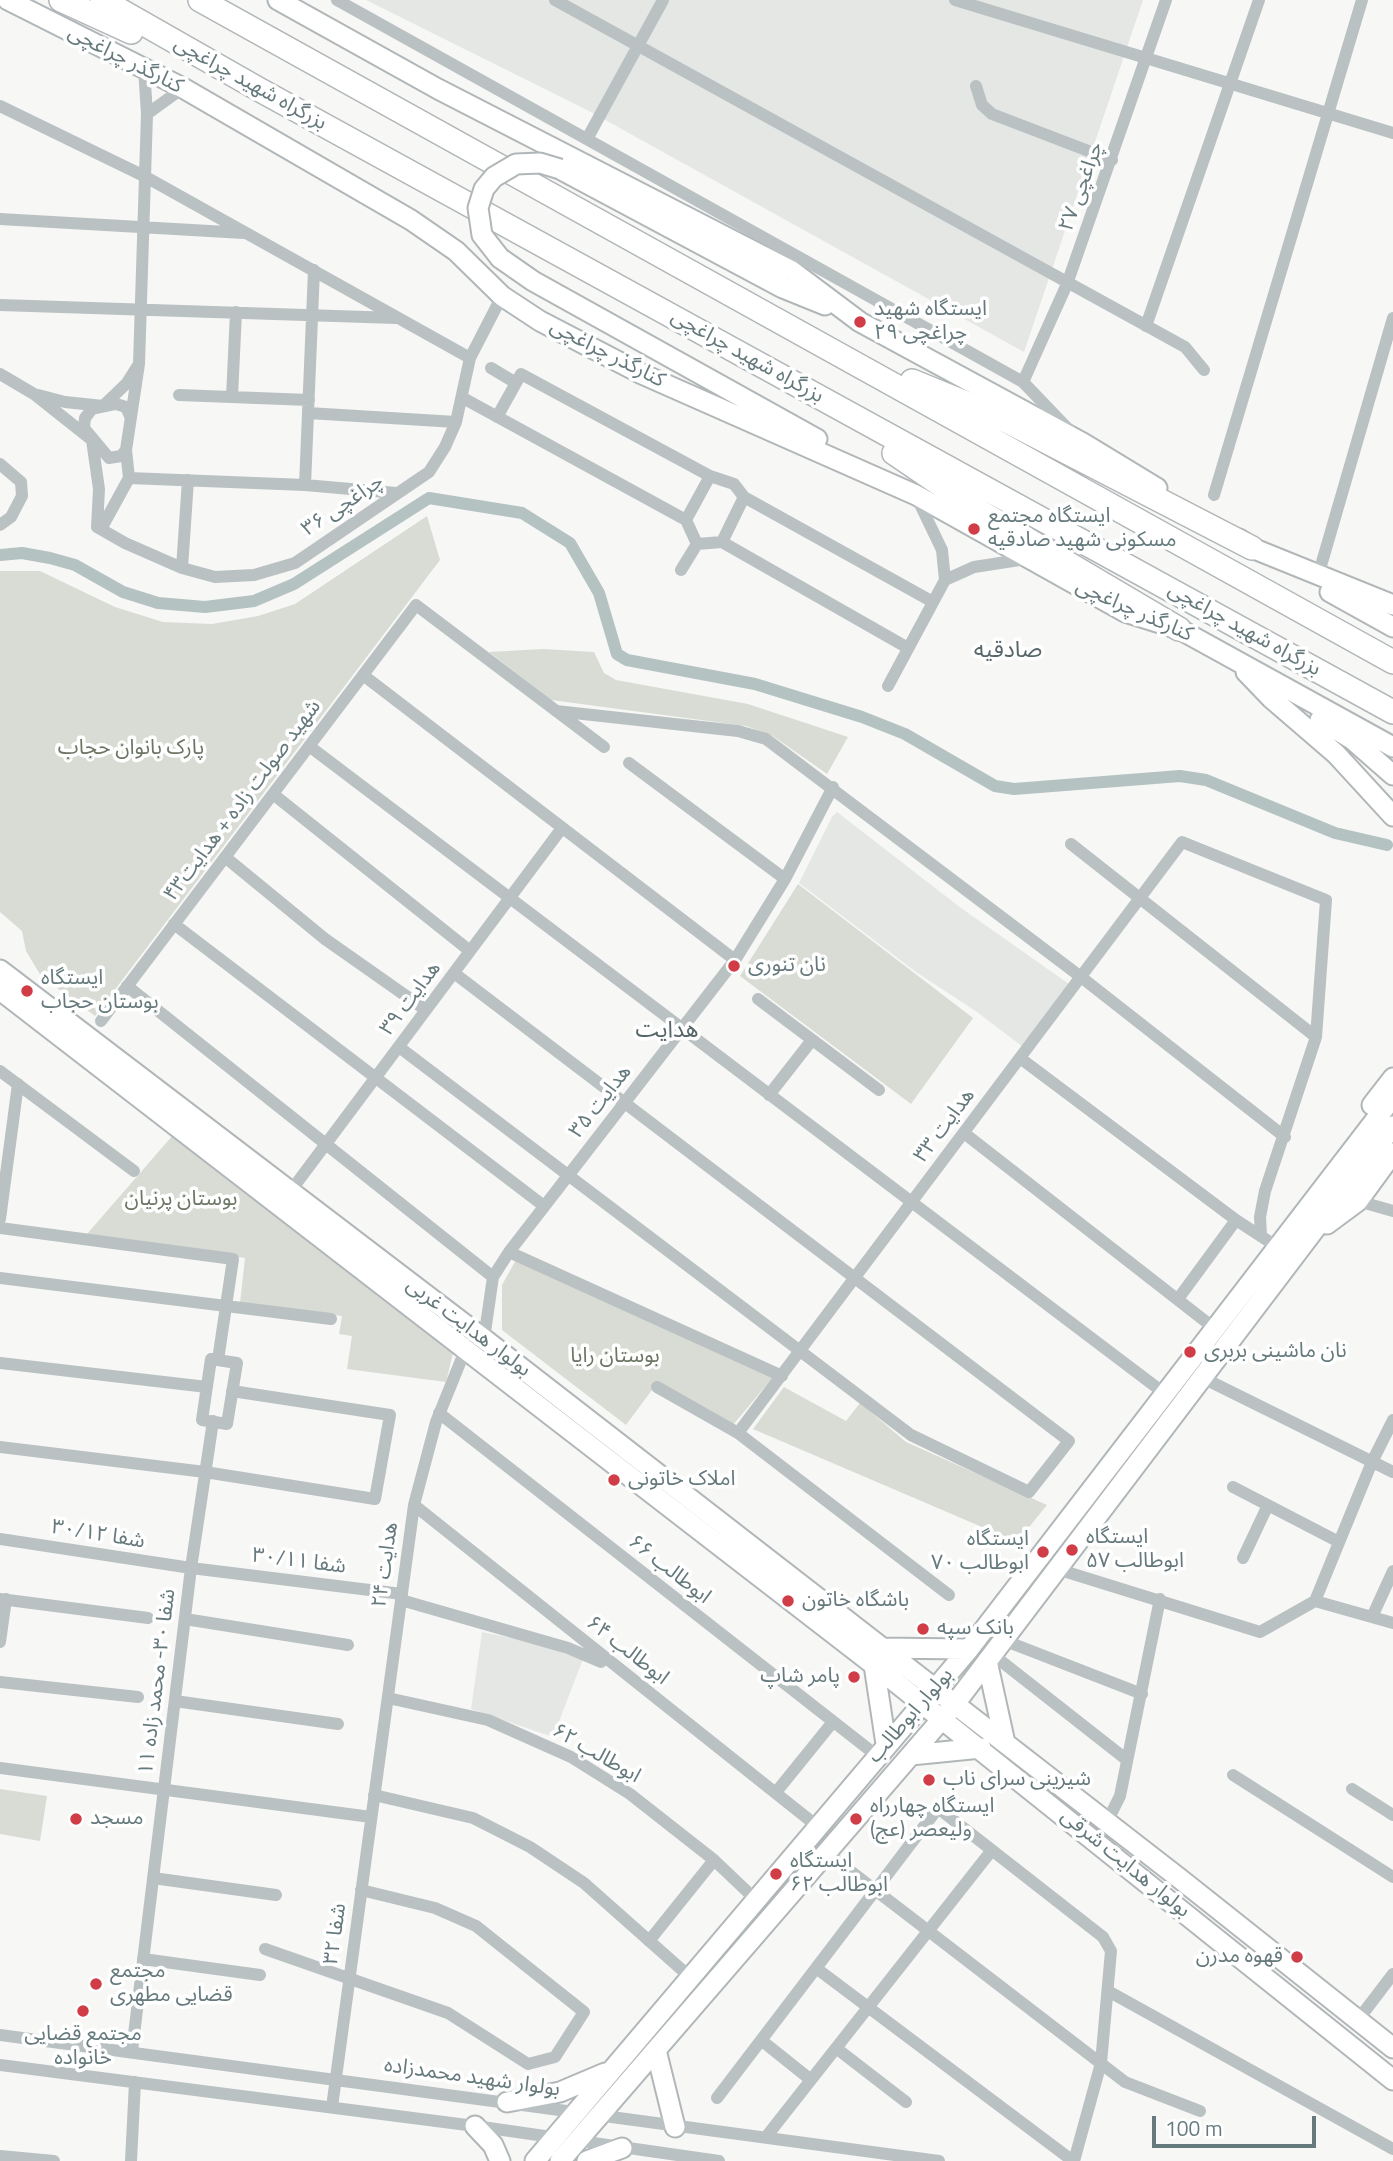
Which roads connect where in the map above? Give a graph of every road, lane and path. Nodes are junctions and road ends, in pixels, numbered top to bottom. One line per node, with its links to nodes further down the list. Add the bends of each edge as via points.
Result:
1 (8, 0): 17 (main road, کنارگذر چراغچی)
2 (61, 0): 21 (highway)
3 (102, 0): 21 (highway, بزرگراه شهید چراغچی)
4 (200, 0): 14 (highway)
5 (220, 0): 14 (highway)
6 (278, 0): 39 (main road, via 438,89 792,271)
7 (337, 0): 26 (street)
8 (555, 0): 15 (street)
9 (663, 0): 15 (street)
10 (955, 0): 16 (street)
11 (1166, 0): 16 (street, چراغچی ۲۷)
12 (1259, 0): 18 (street)
13 (1362, 0): 24 (street)
14 (276, 42): 44 (highway)
15 (638, 47): 26 (street); 33 (street)
16 (1146, 58): 18 (street); 27 (street, چراغچی ۲۷)
17 (145, 68): 20 (main road, کنارگذر چراغچی); 23 (street)
18 (1232, 84): 24 (street); 42 (street)
19 (976, 86): 27 (street, via 982,105 992,114)
20 (183, 88): 23 (street); 34 (main road, کنارگذر چراغچی, via 411,220 456,251)
21 (260, 90): 57 (highway, بزرگراه شهید چراغچی)
22 (0, 106): 28 (street)
23 (147, 114): 28 (street)
24 (1330, 114): 25 (street); 71 (street)
25 (1393, 134)
26 (587, 139): 49 (street)
27 (1112, 160): 33 (street, چراغچی ۲۷)
28 (144, 176): 30 (street); 31 (street)
29 (0, 219): 30 (street)
30 (143, 229): 31 (street); 36 (street)
31 (247, 233): 32 (street)
32 (314, 270): 38 (street); 40 (street)
33 (1068, 284): 42 (street); 49 (street, چراغچی ۲۷)
34 (502, 296): 43 (street, چراغچی ۳۶); 70 (main road, کنارگذر چراغچی, via 540,321 642,373)
35 (0, 304): 36 (street)
36 (141, 308): 37 (street); 45 (street)
37 (236, 312): 38 (street); 53 (street)
38 (312, 315): 40 (street); 56 (street)
39 (849, 315): 62 (main road); 70 (main road, bridge, via 783,288 560,169 540,163 516,164 484,189 478,208 482,235 500,258 533,281)
40 (400, 318): 43 (street)
41 (1393, 318): 82 (street)
42 (1146, 326): 47 (street, via 1185,348)
43 (470, 358): 54 (street, چراغچی ۳۶)
44 (844, 358): 78 (highway, via 995,415); 90 (highway)
45 (139, 364): 55 (street); 58 (street)
46 (491, 368): 50 (street)
47 (1204, 370)
48 (0, 374): 51 (street)
49 (1023, 382): 62 (street)
50 (516, 383): 59 (street); 65 (street, via 521,374)
51 (34, 394): 55 (street); 61 (street)
52 (179, 395): 53 (street)
53 (233, 397): 56 (street)
54 (463, 398): 59 (street); 60 (street, چراغچی ۳۶)
55 (103, 406): 58 (street, via 123,405); 61 (street, via 92,409 85,418 84,428)
56 (308, 406): 60 (street); 68 (street)
57 (837, 407): 87 (highway, via 979,511); 95 (highway, بزرگراه شهید چراغچی)
58 (130, 416): 63 (street)
59 (497, 417): 73 (street)
60 (456, 422): 69 (street, چراغچی ۳۶, via 429,472)
61 (92, 440): 63 (street, via 108,458 118,458); 75 (street)
62 (1083, 443): 78 (main road)
63 (126, 450): 66 (street)
64 (0, 464): 74 (street, via 21,482 22,496)
65 (710, 476): 72 (street, via 734,484); 73 (street)
66 (130, 478): 67 (street); 75 (street)
67 (188, 481): 68 (street); 80 (street)
68 (305, 485): 69 (street)
69 (396, 493): 80 (street, چراغچی ۳۶, via 295,562 254,575 215,577)
70 (916, 495): 79 (main road, کنارگذر چراغچی); 83 (street, via 942,550)
71 (1214, 495)
72 (744, 497): 76 (street); 84 (street)
73 (687, 520): 77 (street)
74 (0, 525)
75 (99, 528): 80 (street, چراغچی ۳۶)
76 (722, 542): 77 (street); 88 (street)
77 (697, 544): 81 (street)
78 (1252, 548): 82 (main road); 86 (main road)
79 (1026, 559): 83 (street, via 974,567); 87 (main road, کنارگذر چراغچی, via 1125,612)
80 (182, 568)
81 (681, 570)
82 (1318, 576): 85 (main road)
83 (944, 580): 84 (street)
84 (933, 602): 88 (street)
85 (1393, 605)
86 (1393, 627)
87 (1179, 629): 89 (main road, کنارگذر چراغچی)
88 (908, 648): 92 (street)
89 (1233, 658): 93 (main road); 98 (main road, کنارگذر چراغچی)
90 (1393, 662)
91 (363, 675): 94 (street, شهید صولت زاده + هدایت۴۳, via 416,605); 96 (street, شهید صولت زاده + هدایت۴۳); 104 (street)
92 (888, 686)
93 (1271, 698): 100 (main road, via 1353,740); 103 (main road, via 1336,754)
94 (556, 711): 97 (street); 101 (street, via 738,731 766,739)
95 (1393, 712)
96 (309, 746): 102 (street, شهید صولت زاده + هدایت۴۳); 108 (street)
97 (604, 747)
98 (1393, 747)
99 (629, 763): 107 (street)
100 (1393, 775)
101 (833, 787): 107 (street, هدایت ۳۵); 115 (street)
102 (273, 794): 106 (street, شهید صولت زاده + هدایت۴۳); 111 (street)
103 (1393, 816)
104 (562, 828): 108 (street, هدایت ۳۹); 112 (street)
105 (1071, 844): 109 (street)
106 (225, 857): 110 (street, شهید صولت زاده + هدایت۴۳); 119 (street, via 325,939)
107 (785, 878): 112 (street, هدایت ۳۵)
108 (511, 897): 111 (street, هدایت ۳۹); 121 (street)
109 (1141, 897): 115 (street, هدایت ۳۳); 122 (street); 122 (street, هدایت ۳۳, via 1182,842 1326,900)
110 (174, 924): 116 (street, شهید صولت زاده + هدایت۴۳); 128 (street)
111 (470, 951): 114 (street, هدایت ۳۹)
112 (735, 960): 121 (street, هدایت ۳۵)
113 (0, 970): 134 (main road, بولوار هدایت غربی)
114 (454, 973): 119 (street, هدایت ۳۹); 133 (street)
115 (1081, 977): 125 (street, هدایت ۳۳); 137 (street)
116 (127, 986): 120 (street, شهید صولت زاده + هدایت۴۳); 138 (street)
117 (0, 990): 134 (main road, بولوار هدایت غربی)
118 (758, 999): 123 (street)
119 (426, 1010): 124 (street, هدایت ۳۹)
120 (101, 1021)
121 (683, 1028): 131 (street); 133 (street, هدایت ۳۵)
122 (1316, 1037): 137 (street)
123 (812, 1040): 130 (street); 131 (street)
124 (399, 1047): 128 (street, هدایت ۳۹); 142 (street)
125 (1020, 1058): 136 (street, هدایت ۳۳); 149 (street)
126 (0, 1071): 129 (street)
127 (1393, 1078): 150 (main road, via 1328,1163)
128 (374, 1079): 138 (street, هدایت ۳۹); 146 (street)
129 (18, 1084): 140 (street); 141 (street)
130 (879, 1090)
131 (769, 1094): 145 (street)
132 (1393, 1097): 150 (main road, via 1327,1187)
133 (625, 1103): 142 (street, هدایت ۳۵); 156 (street)
134 (184, 1122): 143 (main road, بولوار هدایت غربی); 163 (main road, بولوار هدایت غربی)
135 (1393, 1126): 152 (main road)
136 (964, 1133): 145 (street, هدایت ۳۳); 158 (street)
137 (1284, 1137): 153 (street, via 1260,1217)
138 (327, 1143): 143 (street, هدایت ۳۹); 155 (street)
139 (1393, 1153): 144 (main road)
140 (134, 1171)
141 (3, 1172): 148 (street)
142 (570, 1173): 146 (street, هدایت ۳۵); 164 (street)
143 (290, 1192): 162 (main road, بولوار هدایت غربی)
144 (1357, 1201): 147 (street); 152 (main road)
145 (911, 1203): 156 (street, هدایت ۳۳); 172 (street)
146 (544, 1206): 154 (street, هدایت ۳۵)
147 (1393, 1211)
148 (0, 1219)
149 (1236, 1220): 153 (street); 158 (street)
150 (1294, 1222): 153 (main road, بولوار ابوطالب)
151 (0, 1228): 159 (street, via 233,1259)
152 (1312, 1235): 168 (main road, بولوار ابوطالب)
153 (1269, 1240): 161 (main road, بولوار ابوطالب)
154 (509, 1252): 155 (street, هدایت ۳۵); 167 (street)
155 (493, 1277): 162 (street, هدایت ۳۵)
156 (856, 1277): 164 (street, هدایت ۳۳); 164 (street, via 1069,1441 1029,1492 911,1435)
157 (0, 1278): 159 (street)
158 (1178, 1299): 161 (street)
159 (226, 1306): 160 (street); 165 (street)
160 (331, 1319)
161 (1214, 1328): 172 (main road, بولوار ابوطالب)
162 (484, 1339): 177 (main road, بولوار هدایت غربی)
163 (466, 1349): 173 (street, هدایت ۲۴); 177 (main road, بولوار هدایت غربی)
164 (801, 1349): 167 (street, هدایت ۳۳)
165 (218, 1360): 169 (street, via 211,1359); 171 (street, via 237,1363)
166 (0, 1363): 169 (street)
167 (782, 1376): 176 (street, هدایت ۳۳)
168 (1203, 1378): 179 (street); 186 (main road, بولوار ابوطالب)
169 (207, 1387): 175 (street, via 202,1420)
170 (657, 1387): 176 (street)
171 (232, 1391): 175 (street, via 228,1424); 180 (street, via 390,1415 375,1499)
172 (1164, 1393): 182 (main road, بولوار ابوطالب)
173 (439, 1413): 184 (street, هدایت ۲۴); 215 (street, ابوطالب ۶۶)
174 (1393, 1420): 179 (street)
175 (213, 1422): 180 (street, شفا ۳۰- محمد زاده ۱۱)
176 (738, 1433): 193 (street)
177 (592, 1435): 206 (main road, بولوار هدایت غربی)
178 (0, 1447): 180 (street)
179 (1372, 1462): 181 (street); 188 (street)
180 (205, 1472): 190 (street, شفا ۳۰- محمد زاده ۱۱)
181 (1393, 1472)
182 (1093, 1485): 186 (main road, via 1077,1519 1080,1524); 204 (main road, بولوار ابوطالب)
183 (1233, 1487): 185 (street)
184 (414, 1505): 194 (street, هدایت ۲۴); 207 (street, ابوطالب ۶۴)
185 (1268, 1505): 188 (street); 189 (street)
186 (1094, 1521): 191 (main road, بولوار ابوطالب)
187 (0, 1539): 190 (street, شفا ۳۰/۱۲)
188 (1339, 1542): 197 (street)
189 (1243, 1558)
190 (191, 1569): 194 (street, شفا ۳۰/۱۱); 200 (street, شفا ۳۰- محمد زاده ۱۱)
191 (1057, 1569): 196 (street); 205 (main road, بولوار ابوطالب)
192 (1393, 1571): 198 (street)
193 (949, 1595)
194 (402, 1597): 207 (street, شفا ۳۰/۱۱, via 568,1648); 212 (street, هدایت ۲۴)
195 (3, 1599): 199 (street); 202 (street)
196 (1160, 1599): 197 (street, via 1260,1632); 209 (street)
197 (1315, 1601): 198 (street)
198 (1371, 1617): 201 (street)
199 (148, 1618)
200 (185, 1619): 203 (street); 213 (street, شفا ۳۰- محمد زاده ۱۱)
201 (1393, 1623)
202 (0, 1642)
203 (348, 1645)
204 (969, 1648): 206 (main road); 210 (main road, بولوار ابوطالب)
205 (994, 1652): 209 (street); 214 (main road, بولوار ابوطالب); 217 (main road); 221 (street)
206 (876, 1656): 210 (main road, بولوار هدایت غربی); 219 (main road)
207 (614, 1667): 226 (street, ابوطالب ۶۴)
208 (0, 1682): 211 (street)
209 (1142, 1694): 221 (street)
210 (928, 1696): 214 (main road, بولوار هدایت شرقی); 219 (main road, بولوار ابوطالب)
211 (138, 1698)
212 (388, 1698): 227 (street, هدایت ۲۴); 234 (street, ابوطالب ۶۲, via 488,1720 571,1757 630,1794)
213 (175, 1701): 216 (street); 225 (street, شفا ۳۰- محمد زاده ۱۱)
214 (948, 1711): 217 (main road, بولوار هدایت شرقی); 218 (main road, بولوار هدایت شرقی); 220 (main road, بولوار ابوطالب)
215 (832, 1723): 219 (street, ابوطالب ۶۶); 226 (street)
216 (338, 1724)
217 (1005, 1743): 230 (main road, بولوار هدایت شرقی)
218 (981, 1748): 220 (main road); 242 (main road, بولوار هدایت شرقی)
219 (881, 1750): 231 (main road, بولوار ابوطالب)
220 (911, 1755): 233 (main road, بولوار ابوطالب)
221 (1127, 1760): 230 (street)
222 (0, 1768): 225 (street)
223 (1233, 1775): 235 (street)
224 (1352, 1789): 228 (street)
225 (164, 1791): 229 (street); 236 (street, شفا ۳۰- محمد زاده ۱۱)
226 (777, 1791): 231 (street, ابوطالب ۶۴)
227 (374, 1795): 229 (street, شفا ۳۲); 244 (street, via 473,1818 530,1847 584,1883)
228 (1393, 1815)
229 (371, 1817): 239 (street, شفا ۳۲)
230 (1107, 1822): 237 (main road, بولوار هدایت شرقی)
231 (817, 1826): 241 (main road, بولوار ابوطالب)
232 (992, 1850): 238 (street, via 938,1808); 243 (street); 252 (street, via 1103,1937 1111,1951)
233 (827, 1853): 238 (street); 259 (main road, بولوار ابوطالب)
234 (714, 1860): 241 (street, ابوطالب ۶۲); 244 (street)
235 (1393, 1877)
236 (153, 1878): 240 (street); 246 (street, شفا ۳۰- محمد زاده ۱۱)
237 (1184, 1882): 242 (main road); 254 (main road, بولوار هدایت شرقی)
238 (877, 1888): 243 (street); 247 (street)
239 (361, 1890): 250 (street, شفا ۳۲); 250 (street, via 435,1908 476,1926 584,2012 555,2057 528,2064 448,2012)
240 (276, 1895)
241 (755, 1899): 251 (main road, بولوار ابوطالب)
242 (1169, 1900): 266 (main road, بولوار هدایت شرقی)
243 (929, 1929): 253 (street); 261 (street)
244 (649, 1941): 251 (street)
245 (265, 1949): 250 (street)
246 (143, 1959): 249 (street); 260 (street, شفا ۳۰- محمد زاده ۱۱)
247 (816, 1968): 253 (street); 256 (street)
248 (1393, 1974): 254 (street)
249 (260, 1975)
250 (349, 1977): 264 (street, شفا ۳۲)
251 (690, 1977): 263 (main road, بولوار ابوطالب)
252 (1108, 1991): 261 (street); 281 (street)
253 (868, 2007): 257 (street); 292 (street)
254 (1358, 2020): 258 (main road, بولوار هدایت شرقی)
255 (0, 2035): 260 (street, بولوار شهید محمدزاده)
256 (761, 2040): 265 (street); 268 (street)
257 (836, 2048): 265 (street); 270 (street)
258 (1393, 2048)
259 (656, 2050): 274 (main road, بولوار ابوطالب); 276 (main road)
260 (132, 2051): 264 (street, بولوار شهید محمدزاده)
261 (1101, 2063): 272 (street, via 1125,2081); 292 (street)
262 (0, 2065): 267 (street)
263 (610, 2072): 269 (main road, via 560,2092); 273 (main road, بولوار ابوطالب)
264 (335, 2079): 269 (street, بولوار شهید محمدزاده); 271 (street, شفا ۳۲)
265 (811, 2080): 277 (street)
266 (1393, 2080)
267 (135, 2082): 271 (street); 285 (street)
268 (717, 2098)
269 (507, 2102): 273 (street, بولوار شهید محمدزاده)
270 (906, 2102)
271 (332, 2107): 275 (street)
272 (1200, 2111)
273 (576, 2112): 274 (street, بولوار شهید محمدزاده); 278 (main road, بولوار ابوطالب)
274 (600, 2116): 276 (street, بولوار شهید محمدزاده); 279 (main road, بولوار ابوطالب)
275 (475, 2126): 278 (street); 286 (main road, via 493,2145)
276 (675, 2127): 277 (street, بولوار شهید محمدزاده)
277 (766, 2137): 291 (street, بولوار شهید محمدزاده)
278 (554, 2138): 279 (street); 287 (main road, بولوار ابوطالب)
279 (576, 2142): 280 (street); 288 (main road, بولوار ابوطالب)
280 (622, 2148): 289 (main road); 290 (street)
281 (1393, 2149)
282 (0, 2156): 283 (street)
283 (48, 2161): 284 (street)
284 (54, 2161)
285 (131, 2161)
286 (500, 2161)
287 (535, 2161)
288 (560, 2161)
289 (587, 2161)
290 (719, 2161)
291 (939, 2161)
292 (1073, 2161)

